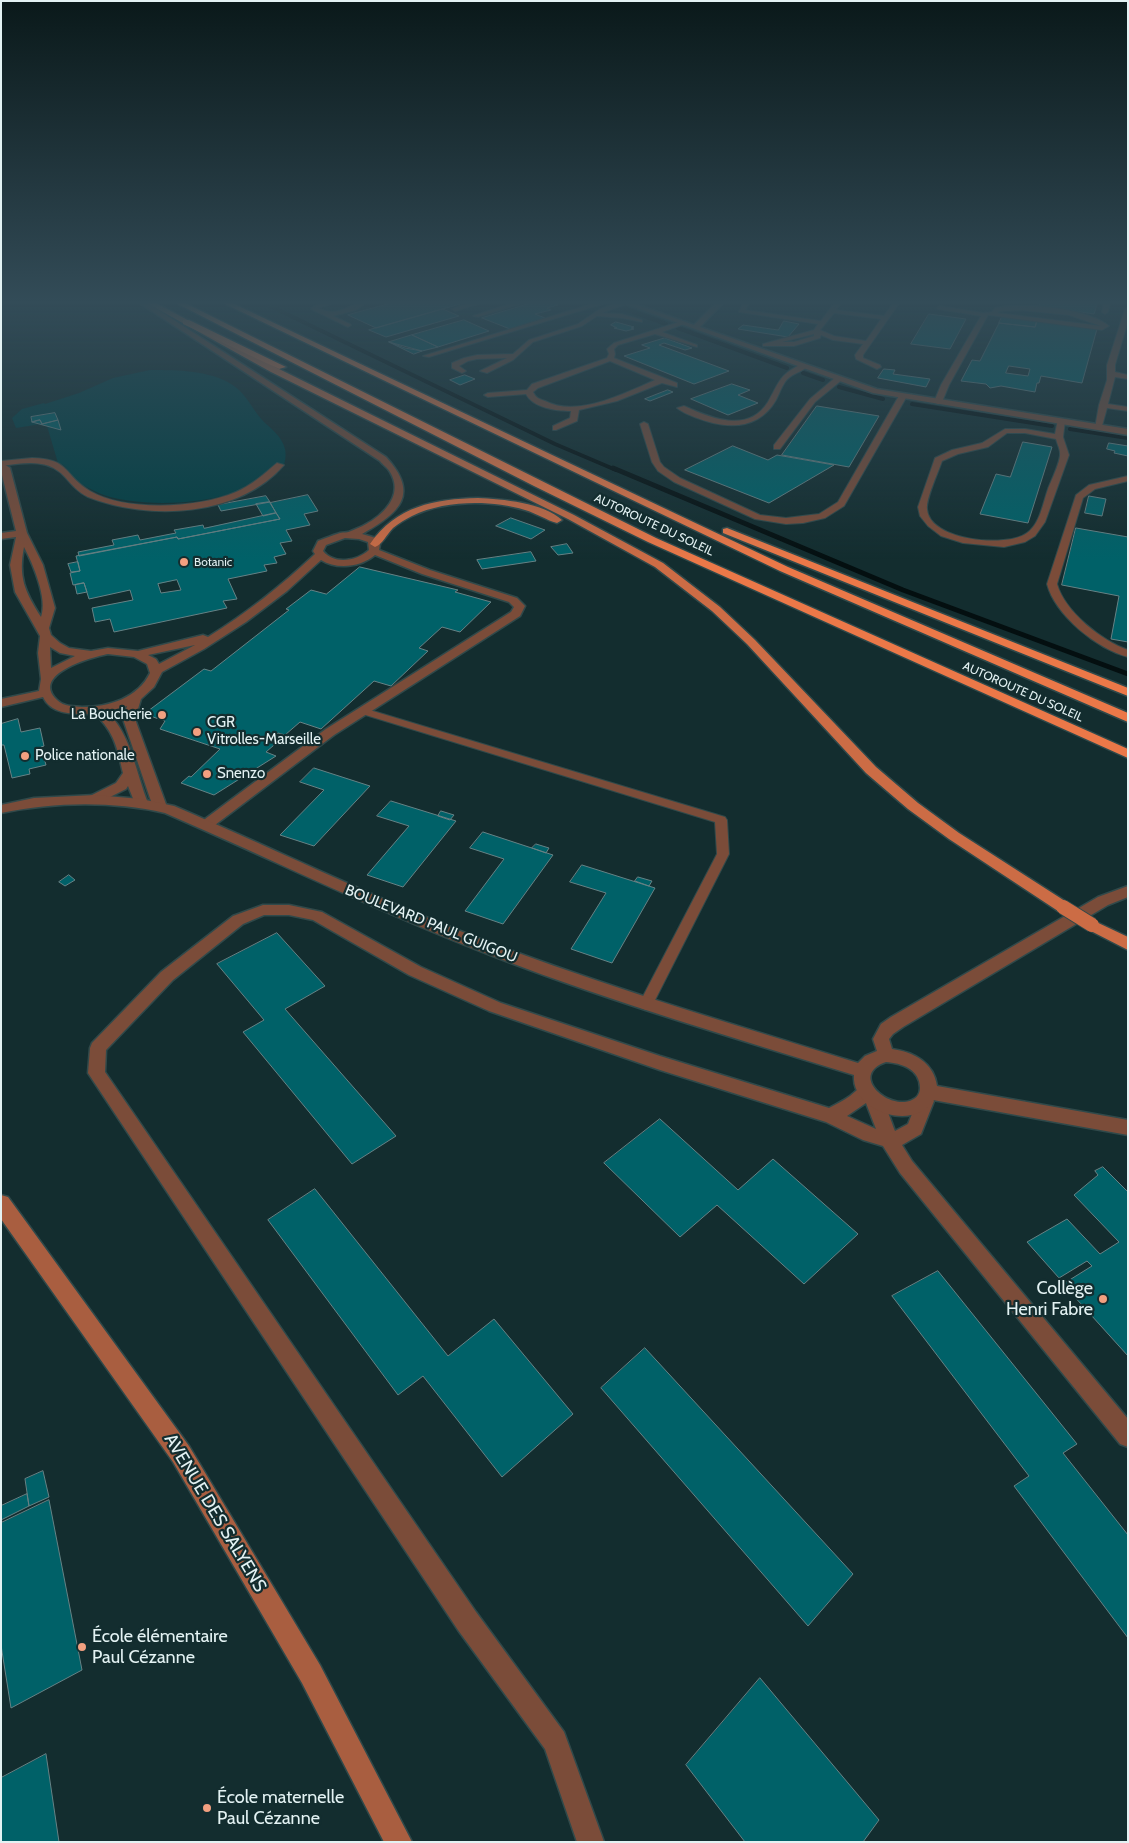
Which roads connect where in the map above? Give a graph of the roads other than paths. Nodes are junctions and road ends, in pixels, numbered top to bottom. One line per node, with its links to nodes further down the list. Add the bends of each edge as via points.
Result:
1 (273, 388): 36 (street, via 383,460 396,474 400,489 396,504 385,516)
2 (311, 388): 44 (main road, via 632,549)
3 (327, 388): 31 (highway)
4 (348, 388): 31 (highway, AUTOROUTE DU SOLEIL)
5 (404, 388): 32 (highway, AUTOROUTE DU SOLEIL)
6 (533, 388): 13 (lane)
7 (641, 388): 18 (lane, via 597,405)
8 (777, 388): 19 (lane, via 767,408 753,420 722,423)
9 (826, 388): 27 (lane)
10 (873, 388): 15 (street)
11 (944, 388): 16 (lane)
12 (1107, 388): 17 (lane)
13 (529, 392): 14 (lane); 18 (lane, via 532,398 546,405)
14 (488, 394)
15 (903, 396): 16 (street); 22 (lane, via 841,504 822,516 803,520 758,517 677,480 656,462)
16 (938, 402): 21 (street)
17 (1103, 405): 20 (lane); 23 (lane)
18 (575, 408): 24 (lane, via 574,419)
19 (681, 408)
20 (1128, 409)
21 (1061, 421): 23 (street); 26 (lane)
22 (644, 424)
23 (1098, 426): 25 (street)
24 (556, 428)
25 (1128, 432)
26 (1059, 437): 26 (lane, via 1065,455 1041,522 1032,534 1022,540 1004,544 963,540 944,534 924,516 922,507 938,460 944,456 985,445 1005,431)
27 (777, 446)
28 (1, 464): 34 (lane, via 23,461 51,464 60,467 77,488 123,504 185,506); 35 (street, via 5,468)
29 (280, 465): 34 (lane, via 264,481)
30 (1128, 478): 49 (lane, via 1092,487 1079,497 1052,584 1056,597 1096,638)
31 (537, 484): 58 (highway, AUTOROUTE DU SOLEIL, via 652,540)
32 (622, 492): 52 (highway, via 710,524); 57 (highway, AUTOROUTE DU SOLEIL, via 784,569)
33 (259, 493): 34 (lane)
34 (233, 498)
35 (22, 533): 37 (street); 46 (street, via 38,565 50,608); 46 (street, via 14,565 20,592)
36 (352, 535): 38 (street, via 367,537); 39 (street, via 322,543 318,551)
37 (1, 536)
38 (375, 547): 40 (street); 42 (street); 44 (main road, via 385,530 417,511 458,502 506,503 560,521 624,552)
39 (320, 555): 41 (street); 43 (street)
40 (360, 560): 41 (street); 42 (street)
41 (337, 562): 43 (street)
42 (426, 572): 56 (street, via 513,600 520,606 516,614)
43 (294, 581): 45 (street)
44 (697, 594): 66 (main road, bridge, via 751,642 871,770 913,806 1063,908)
45 (228, 628): 48 (street, via 192,642); 50 (street, via 184,657)
46 (44, 632): 47 (street, via 58,648); 51 (street)
47 (91, 653): 48 (street, via 125,651); 51 (street, via 63,665 53,673)
48 (139, 654): 50 (street, via 148,658)
49 (1128, 654)
50 (156, 670): 53 (street, via 152,685)
51 (46, 687): 54 (street); 55 (street, via 51,702 63,708)
52 (1128, 692)
53 (135, 698): 55 (street); 62 (street, via 129,718)
54 (1, 703)
55 (98, 710): 59 (street, via 112,721)
56 (363, 711): 64 (street); 67 (lane, via 722,820 723,854)
57 (1128, 718)
58 (1128, 754)
59 (130, 773): 60 (street, via 121,786); 61 (street)
60 (94, 799): 61 (street, BOULEVARD PAUL GUIGOU); 63 (street, BOULEVARD PAUL GUIGOU, via 34,802)
61 (141, 803): 62 (street, BOULEVARD PAUL GUIGOU)
62 (160, 807): 64 (street, BOULEVARD PAUL GUIGOU)
63 (1, 809)
64 (206, 824): 67 (street, BOULEVARD PAUL GUIGOU, via 354,894 503,954)
65 (1128, 891): 68 (street, via 1102,901 897,1022 881,1039)
66 (1128, 944)
67 (646, 1004): 69 (street, BOULEVARD PAUL GUIGOU)
68 (886, 1055): 69 (street, via 871,1060); 71 (street, via 897,1056 918,1066 929,1083)
69 (862, 1071): 70 (street)
70 (870, 1095): 71 (street, via 883,1105 906,1110 917,1106); 72 (street); 74 (street)
71 (927, 1096): 73 (street); 74 (street, via 915,1129 903,1137)
72 (831, 1116): 74 (street, via 869,1135); 78 (street, via 496,1007 415,971 317,916 289,910 264,910 238,920 167,976 98,1048 96,1072 466,1621 554,1741)
73 (1128, 1128)
74 (889, 1140): 76 (street, via 906,1167)
75 (1, 1203): 77 (main road, AVENUE DES SALYENS, via 181,1454 311,1674)
76 (1128, 1436)
77 (399, 1842)
78 (591, 1842)

